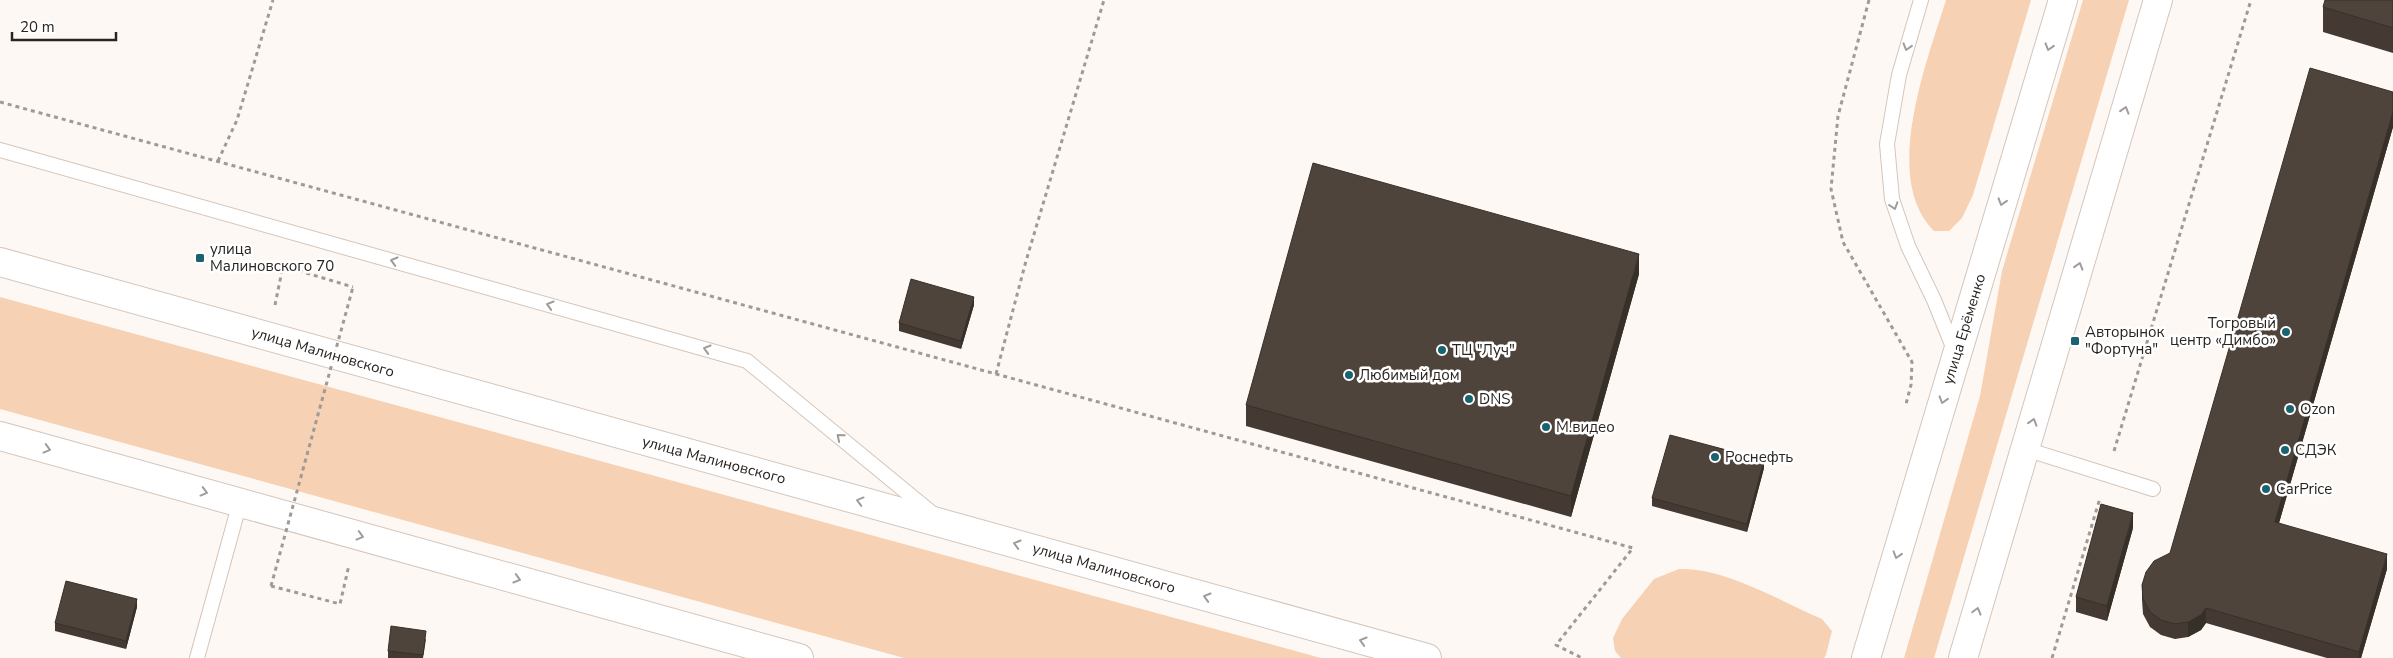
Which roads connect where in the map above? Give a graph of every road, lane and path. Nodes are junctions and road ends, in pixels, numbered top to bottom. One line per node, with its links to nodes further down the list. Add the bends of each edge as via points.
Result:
1 (273, 0): 10 (path, via 237,120)
2 (1104, 0): 14 (path, via 1026,261)
3 (1870, 0): 15 (path, via 1838,116 1831,189 1842,242 1912,362 1911,385)
4 (1921, 0): 13 (lane, one-way to 13, via 1899,75 1887,144 1892,199 1908,246)
5 (2063, 0): 13 (main road, улица Ерёменко, one-way to 13)
6 (2158, 0): 17 (main road, one-way to 6)
7 (2252, 0): 18 (path)
8 (0, 102): 10 (path)
9 (0, 150): 21 (lane, one-way to 9, via 747,361)
10 (218, 161): 14 (path)
11 (0, 262): 12 (main road, улица Малиновского)
12 (267, 337): 21 (main road, улица Малиновского, one-way to 12); 22 (path, bridge, via 283,266 353,286 271,586 340,604)
13 (1956, 355): 28 (main road, улица Ерёменко, one-way to 28)
14 (996, 374): 27 (path, via 1633,548 1556,645)
15 (1903, 414)
16 (0, 436): 20 (main road, one-way to 20)
17 (2025, 450): 18 (lane); 29 (main road, one-way to 17)
18 (2107, 475): 19 (lane); 30 (path)
19 (2152, 489)
20 (240, 502): 22 (main road); 24 (lane)
21 (945, 524): 23 (main road, улица Малиновского, one-way to 21)
22 (356, 535): 25 (main road, one-way to 25)
23 (1390, 653): 26 (main road, улица Малиновского)
24 (197, 658)
25 (799, 658)
26 (1427, 658)
27 (1582, 658)
28 (1866, 658)
29 (1963, 658)
30 (2052, 658)

